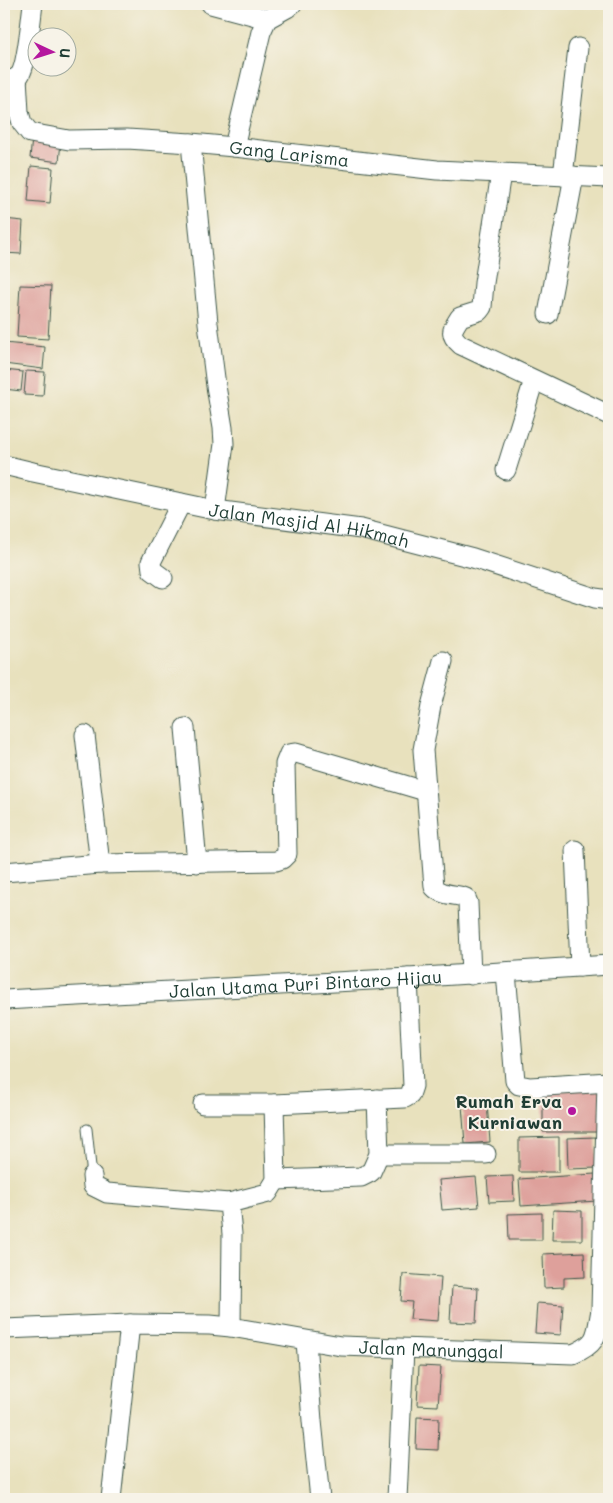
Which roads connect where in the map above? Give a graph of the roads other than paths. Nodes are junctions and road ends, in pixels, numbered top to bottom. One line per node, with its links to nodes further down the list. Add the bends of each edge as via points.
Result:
1 (33, 4): 6 (street, via 24,66)
2 (211, 4): 4 (street)
3 (292, 4): 4 (street)
4 (267, 19): 8 (street, via 261,32)
5 (578, 48): 10 (street)
6 (11, 78): 7 (street, Gang Larisma, via 22,124 30,133 68,140)
7 (191, 143): 8 (street, Gang Larisma); 18 (street, via 208,323 223,428 224,444)
8 (234, 147): 9 (street, Gang Larisma, via 437,170)
9 (501, 173): 10 (street, Gang Larisma); 13 (street, via 482,307 460,317 452,335 462,345)
10 (568, 176): 11 (street, Gang Larisma); 12 (street)
11 (609, 178)
12 (548, 314)
13 (534, 380): 14 (street); 16 (street)
14 (609, 415)
15 (4, 465): 17 (street, Jalan Masjid Al Hikmah)
16 (506, 470)
17 (180, 503): 18 (street, Jalan Masjid Al Hikmah); 19 (street, via 151,562 152,570)
18 (215, 510): 20 (street, Jalan Masjid Al Hikmah, via 361,529 473,558)
19 (164, 578)
20 (609, 600)
21 (443, 661): 24 (street, via 423,750)
22 (185, 728): 26 (street)
23 (85, 735): 27 (street)
24 (426, 792): 26 (street, via 296,753 288,754 285,764 287,854 276,861); 32 (street, via 434,887 442,893 466,898)
25 (575, 850): 30 (street)
26 (197, 863): 27 (street)
27 (100, 864): 28 (street)
28 (4, 872)
29 (609, 965): 30 (street, Jalan Utama Puri Bintaro Hijau)
30 (580, 967): 31 (street, Jalan Utama Puri Bintaro Hijau)
31 (506, 972): 32 (street, Jalan Utama Puri Bintaro Hijau); 35 (street, via 515,1081 519,1085 530,1086)
32 (471, 975): 33 (street, Jalan Utama Puri Bintaro Hijau)
33 (408, 978): 34 (street, Jalan Utama Puri Bintaro Hijau); 36 (street, via 413,1086 405,1098)
34 (4, 1000)
35 (608, 1082): 49 (street, Jalan Manunggal, via 602,1310 596,1339 587,1348 573,1354)
36 (377, 1099): 38 (street); 40 (street)
37 (203, 1104): 38 (street)
38 (274, 1104): 43 (street)
39 (87, 1129): 42 (lane)
40 (379, 1154): 41 (street); 43 (street, via 371,1172 361,1177)
41 (486, 1154)
42 (92, 1176): 44 (street, via 93,1186 106,1193)
43 (276, 1180): 44 (street, via 268,1193)
44 (229, 1203): 46 (street)
45 (130, 1324): 46 (street, Jalan Manunggal); 47 (street, Jalan Manunggal); 50 (street)
46 (231, 1327): 48 (street, Jalan Manunggal)
47 (4, 1330)
48 (306, 1341): 49 (street, Jalan Manunggal); 51 (street)
49 (404, 1349): 52 (street)
50 (111, 1499)
51 (320, 1499)
52 (398, 1499)

